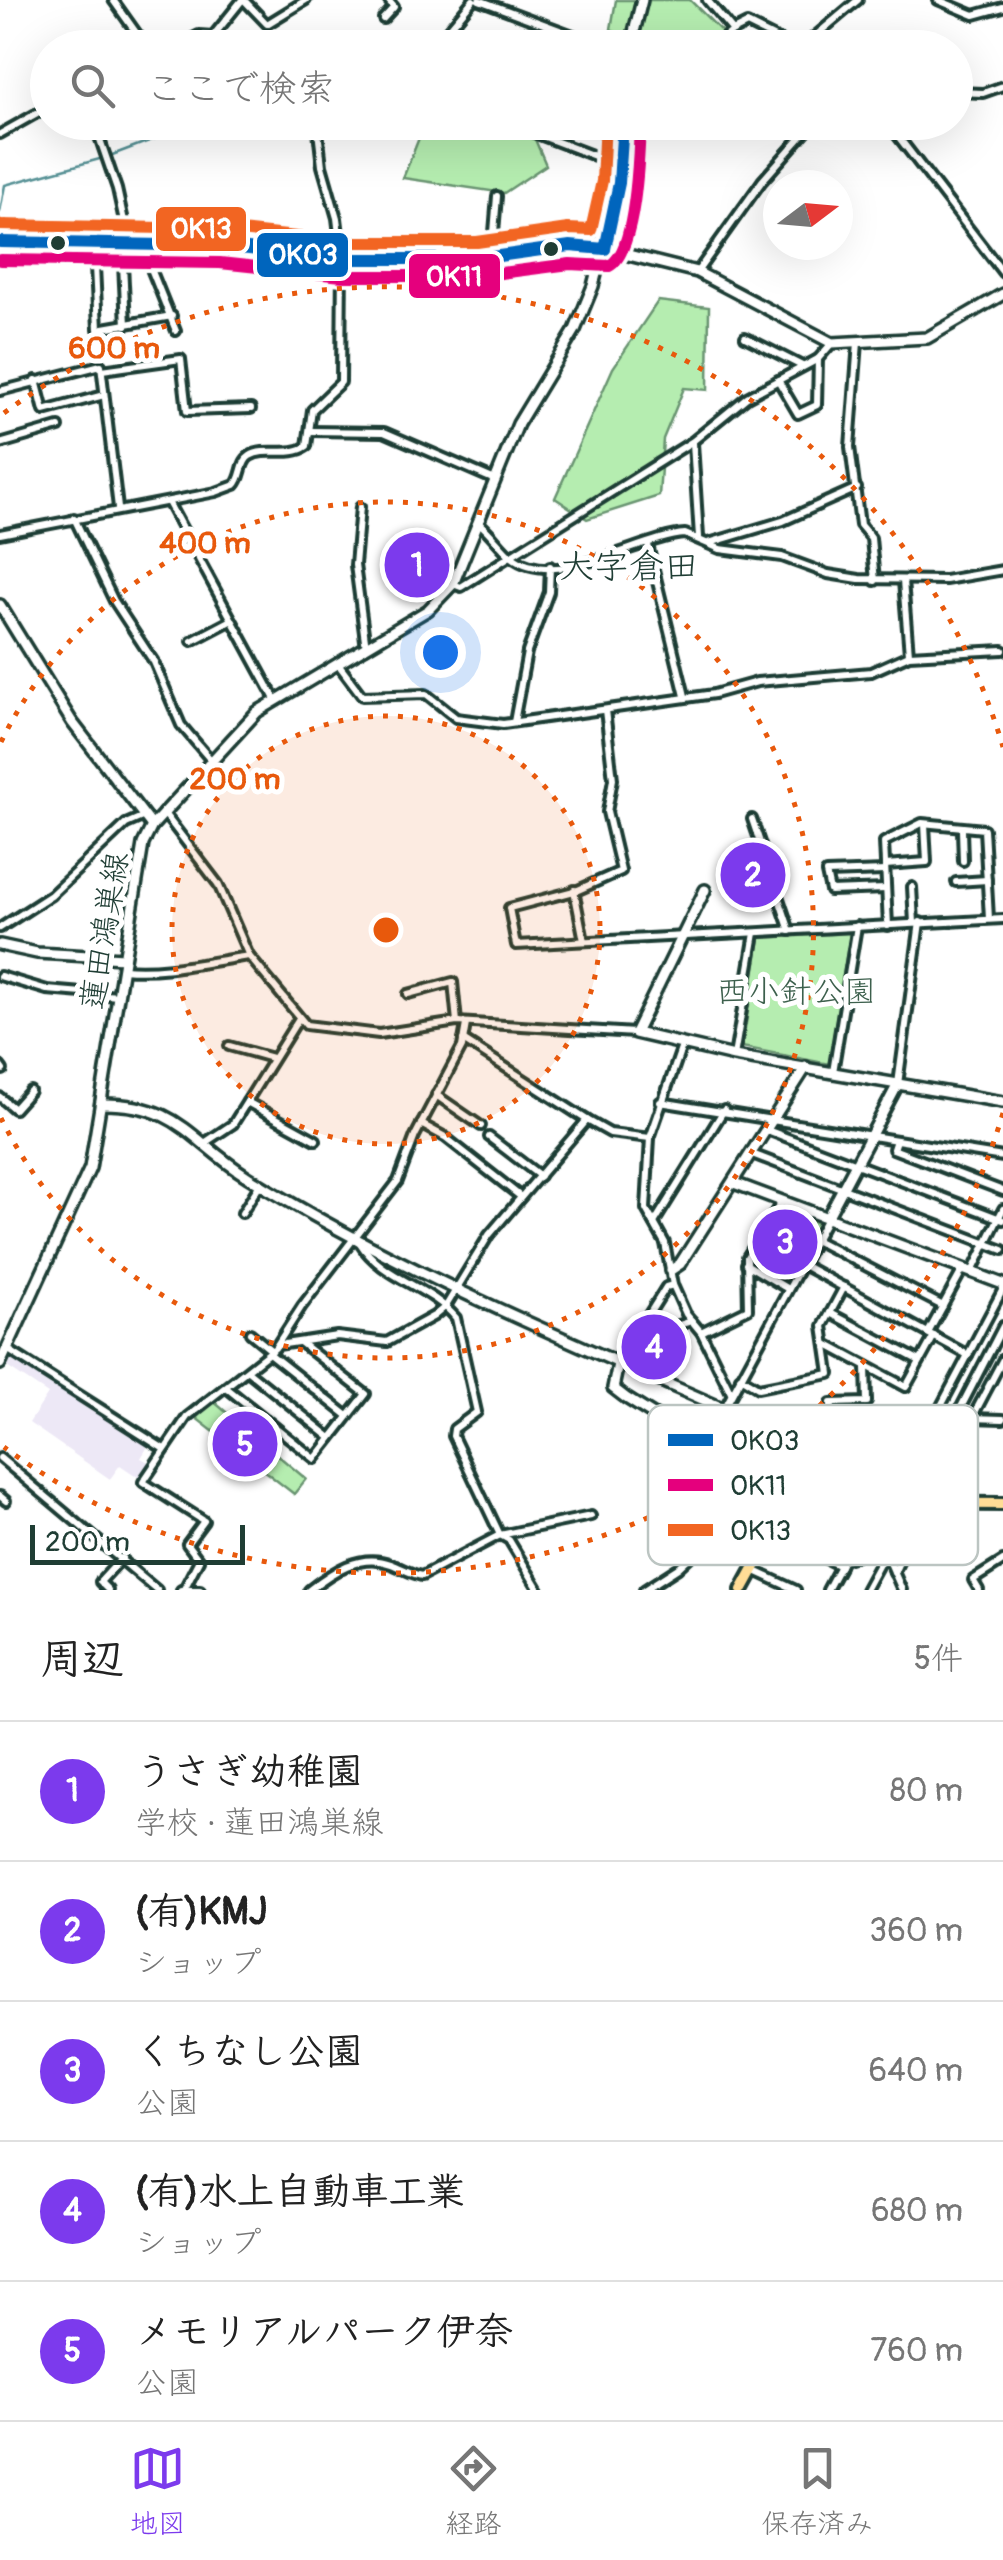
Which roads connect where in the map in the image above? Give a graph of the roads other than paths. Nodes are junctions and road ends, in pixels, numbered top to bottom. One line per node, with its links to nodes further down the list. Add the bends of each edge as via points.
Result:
1 (112, 0): 12 (street)
2 (243, 0): 3 (street, via 267,24); 13 (street)
3 (306, 0)
4 (388, 0): 11 (street, via 394,7)
5 (476, 0): 14 (street); 15 (street)
6 (642, 0): 16 (street)
7 (707, 0): 17 (street)
8 (858, 0): 20 (street)
9 (938, 0): 10 (street, via 974,15)
10 (1003, 7)
11 (383, 19)
12 (134, 30)
13 (219, 30)
14 (448, 30)
15 (558, 30)
16 (634, 30)
17 (733, 30)
18 (736, 30): 19 (street, via 747,24)
19 (760, 30)
20 (820, 30)
21 (1003, 86): 22 (street)
22 (973, 93)
23 (30, 117): 24 (street)
24 (0, 134)
25 (100, 140): 34 (street, via 117,188)
26 (319, 140): 38 (street)
27 (553, 140): 31 (street)
28 (623, 140): 31 (street, 蓮田鴻巣線)
29 (798, 140): 40 (street)
30 (903, 140): 41 (street)
31 (622, 166): 37 (street, 蓮田鴻巣線)
32 (497, 196): 39 (street)
33 (0, 242): 36 (street)
34 (125, 244): 35 (street); 36 (street); 44 (street)
35 (142, 244): 38 (street); 43 (street)
36 (94, 245): 44 (street, via 98,328)
37 (605, 249): 39 (street, via 570,246); 40 (street); 61 (street, 蓮田鴻巣線, via 575,330 518,424)
38 (342, 258): 39 (street); 58 (street, via 342,382 312,410)
39 (492, 258)
40 (697, 272): 48 (street)
41 (1003, 272)
42 (1002, 296): 47 (street, via 927,338)
43 (172, 316): 44 (street); 45 (street)
44 (126, 324)
45 (176, 331)
46 (746, 337): 50 (street)
47 (858, 342): 48 (street); 62 (street, via 850,411)
48 (832, 343): 49 (street)
49 (818, 359): 50 (street); 53 (street, via 818,405 798,414)
50 (803, 367): 53 (street)
51 (102, 370): 52 (street, via 101,365); 55 (street); 56 (street, via 181,359 187,411)
52 (36, 380): 54 (street); 55 (street, via 44,411)
53 (778, 380): 59 (street)
54 (0, 392)
55 (104, 396): 65 (street)
56 (251, 409)
57 (59, 427): 60 (street)
58 (310, 430): 61 (street, via 384,432); 63 (street, via 300,451 252,454 229,488)
59 (693, 442): 69 (street); 72 (street)
60 (0, 444)
61 (496, 481): 67 (street, 蓮田鴻巣線)
62 (856, 488): 70 (street); 75 (street)
63 (168, 502): 65 (street); 79 (street)
64 (360, 506): 81 (street, via 354,565)
65 (118, 508): 66 (street)
66 (74, 518): 68 (street); 89 (street, via 181,724)
67 (480, 524): 72 (street); 77 (street, 蓮田鴻巣線)
68 (0, 534)
69 (699, 537): 70 (street); 71 (street, via 671,535)
70 (709, 543): 75 (street)
71 (648, 545): 73 (street); 85 (street)
72 (513, 558): 73 (street); 77 (street, via 461,587)
73 (550, 566): 88 (street)
74 (1003, 570): 76 (street)
75 (875, 580): 76 (street)
76 (903, 581): 83 (street)
77 (452, 584): 81 (street, 蓮田鴻巣線, via 428,610)
78 (0, 605): 91 (street)
79 (232, 620): 80 (street); 86 (street)
80 (192, 641)
81 (366, 648): 84 (street, 蓮田鴻巣線)
82 (1003, 650): 83 (street)
83 (909, 655): 85 (street, via 871,672)
84 (338, 664): 86 (street, 蓮田鴻巣線); 88 (street, via 362,696 426,694 456,718)
85 (685, 696): 87 (street)
86 (276, 699): 89 (street, 蓮田鴻巣線)
87 (605, 710): 88 (street); 102 (street, via 612,779 607,812 620,871)
88 (514, 722)
89 (210, 760): 90 (street, 蓮田鴻巣線)
90 (162, 812): 94 (street, 蓮田鴻巣線); 115 (street, via 218,884)
91 (142, 818): 94 (street); 109 (street, via 126,824 31,911)
92 (752, 819): 110 (street)
93 (924, 824): 95 (street); 97 (street, via 884,842); 97 (street, via 927,862)
94 (152, 826): 116 (street, 蓮田鴻巣線, via 142,844)
95 (962, 830): 96 (street); 98 (street, via 984,829)
96 (963, 860)
97 (885, 868): 101 (street); 101 (street, via 826,873 830,891)
98 (987, 880): 99 (street); 104 (street)
99 (956, 882)
100 (912, 888): 106 (street)
101 (886, 889): 108 (street)
102 (574, 890): 113 (street); 113 (street, via 508,908 516,945)
103 (705, 890): 112 (street)
104 (989, 919): 105 (street); 106 (street)
105 (1003, 919)
106 (917, 923): 108 (street); 130 (street)
107 (857, 926): 108 (street); 110 (street); 129 (street)
108 (888, 926)
109 (0, 928)
110 (790, 931): 111 (street)
111 (755, 932): 112 (street); 126 (street)
112 (685, 936): 113 (street); 122 (street)
113 (584, 941)
114 (0, 945): 116 (street)
115 (249, 956): 116 (street, via 150,972); 120 (street)
116 (124, 964): 119 (street, 蓮田鴻巣線)
117 (0, 976): 119 (street, via 47,990)
118 (408, 994): 121 (street, via 453,982)
119 (120, 996): 137 (street, 蓮田鴻巣線)
120 (299, 1018): 121 (street, via 306,1026 379,1034); 127 (street)
121 (462, 1023): 122 (street); 123 (street)
122 (635, 1033): 125 (street)
123 (463, 1040): 132 (street); 140 (street)
124 (228, 1046): 127 (street)
125 (682, 1046): 126 (street); 135 (street)
126 (734, 1056): 128 (street)
127 (272, 1058): 134 (street)
128 (806, 1066): 129 (street); 139 (street)
129 (834, 1072): 130 (street)
130 (898, 1084): 136 (street); 144 (street)
131 (30, 1091): 133 (street, via 14,1109)
132 (436, 1096): 141 (street); 142 (street)
133 (0, 1098)
134 (246, 1102): 147 (street); 149 (street, via 233,1124)
135 (660, 1102): 138 (street); 146 (street)
136 (1003, 1102)
137 (103, 1104): 149 (street, via 159,1110); 189 (street, 蓮田鴻巣線, via 82,1193)
138 (724, 1110): 139 (street); 164 (street)
139 (774, 1118): 143 (street); 144 (street)
140 (587, 1120): 146 (street, via 610,1133); 153 (street)
141 (421, 1124): 158 (street); 165 (street, via 398,1181)
142 (481, 1126)
143 (767, 1130): 150 (street); 152 (street)
144 (872, 1136): 148 (street); 152 (street)
145 (489, 1137): 153 (street)
146 (650, 1138): 164 (street, via 646,1209)
147 (316, 1140)
148 (896, 1140): 151 (street); 157 (street, via 893,1148)
149 (202, 1144): 154 (street)
150 (752, 1154): 155 (street); 156 (street)
151 (1003, 1157)
152 (856, 1164): 156 (street); 163 (street)
153 (540, 1176): 158 (street)
154 (260, 1184): 161 (street); 165 (street)
155 (734, 1184): 159 (street); 171 (street)
156 (843, 1188): 162 (street); 167 (street)
157 (1003, 1191)
158 (522, 1197): 177 (street)
159 (782, 1201): 162 (street); 169 (street)
160 (1003, 1209): 163 (street)
161 (242, 1213)
162 (827, 1218): 166 (street); 172 (street)
163 (1001, 1219): 167 (street)
164 (654, 1223): 171 (street)
165 (356, 1237): 177 (street); 178 (street, via 372,1262); 190 (street)
166 (815, 1240): 170 (street); 179 (street)
167 (986, 1244): 168 (street); 172 (street)
168 (1003, 1250)
169 (746, 1264): 176 (street); 183 (street, via 748,1310)
170 (802, 1264): 175 (street); 176 (street)
171 (671, 1270): 173 (street)
172 (967, 1271): 174 (street); 179 (street)
173 (674, 1284): 181 (street); 186 (street)
174 (1003, 1286): 191 (street)
175 (844, 1287): 180 (street); 185 (street)
176 (788, 1289): 198 (street)
177 (454, 1290): 178 (street); 195 (street)
178 (446, 1306): 187 (street, via 386,1342 337,1336); 215 (street, via 466,1346 477,1412 453,1436)
179 (943, 1306): 185 (street)
180 (830, 1313): 188 (street, via 823,1326); 193 (street)
181 (692, 1322): 183 (street); 186 (street)
182 (1003, 1326): 205 (street)
183 (701, 1332): 200 (street)
184 (250, 1333): 190 (street)
185 (931, 1334): 191 (street); 193 (street)
186 (634, 1338): 195 (street)
187 (300, 1342): 190 (street); 208 (street, via 366,1394)
188 (826, 1344): 196 (street); 198 (street, via 830,1374 758,1388)
189 (7, 1349): 194 (street, 蓮田鴻巣線); 212 (street)
190 (273, 1350): 197 (street); 208 (street)
191 (968, 1355): 204 (street)
192 (1003, 1359): 206 (street)
193 (920, 1362): 196 (street, via 906,1388)
194 (0, 1364)
195 (618, 1364): 201 (street); 207 (street, via 613,1388)
196 (866, 1366): 203 (street, via 867,1402)
197 (249, 1372): 199 (street); 211 (street)
198 (740, 1377): 200 (street)
199 (228, 1389): 211 (street, via 315,1458); 212 (street, via 187,1417)
200 (731, 1394): 202 (street)
201 (715, 1405)
202 (726, 1405)
203 (831, 1405)
204 (941, 1405)
205 (962, 1405)
206 (978, 1405)
207 (648, 1411)
208 (348, 1416): 211 (street)
209 (978, 1418): 210 (street)
210 (1003, 1419)
211 (331, 1438)
212 (164, 1449): 226 (street, via 143,1482 204,1521 187,1544 200,1560)
213 (0, 1458): 216 (street)
214 (592, 1516): 215 (street)
215 (500, 1535): 230 (street, via 422,1576 387,1562 362,1563 338,1568); 231 (street, via 510,1540)
216 (122, 1558): 227 (street, via 100,1582); 228 (street)
217 (1003, 1561): 238 (street, via 973,1580)
218 (681, 1565): 232 (street)
219 (758, 1565): 224 (main road)
220 (878, 1565): 236 (street)
221 (891, 1565): 225 (street)
222 (898, 1565): 225 (street)
223 (840, 1566): 235 (street)
224 (755, 1571): 233 (main road); 234 (street)
225 (894, 1573): 237 (street)
226 (182, 1589): 229 (street)
227 (108, 1590)
228 (157, 1590)
229 (200, 1590)
230 (309, 1590)
231 (539, 1590)
232 (644, 1590)
233 (742, 1590)
234 (796, 1590)
235 (827, 1590)
236 (865, 1590)
237 (902, 1590)
238 (979, 1590)

